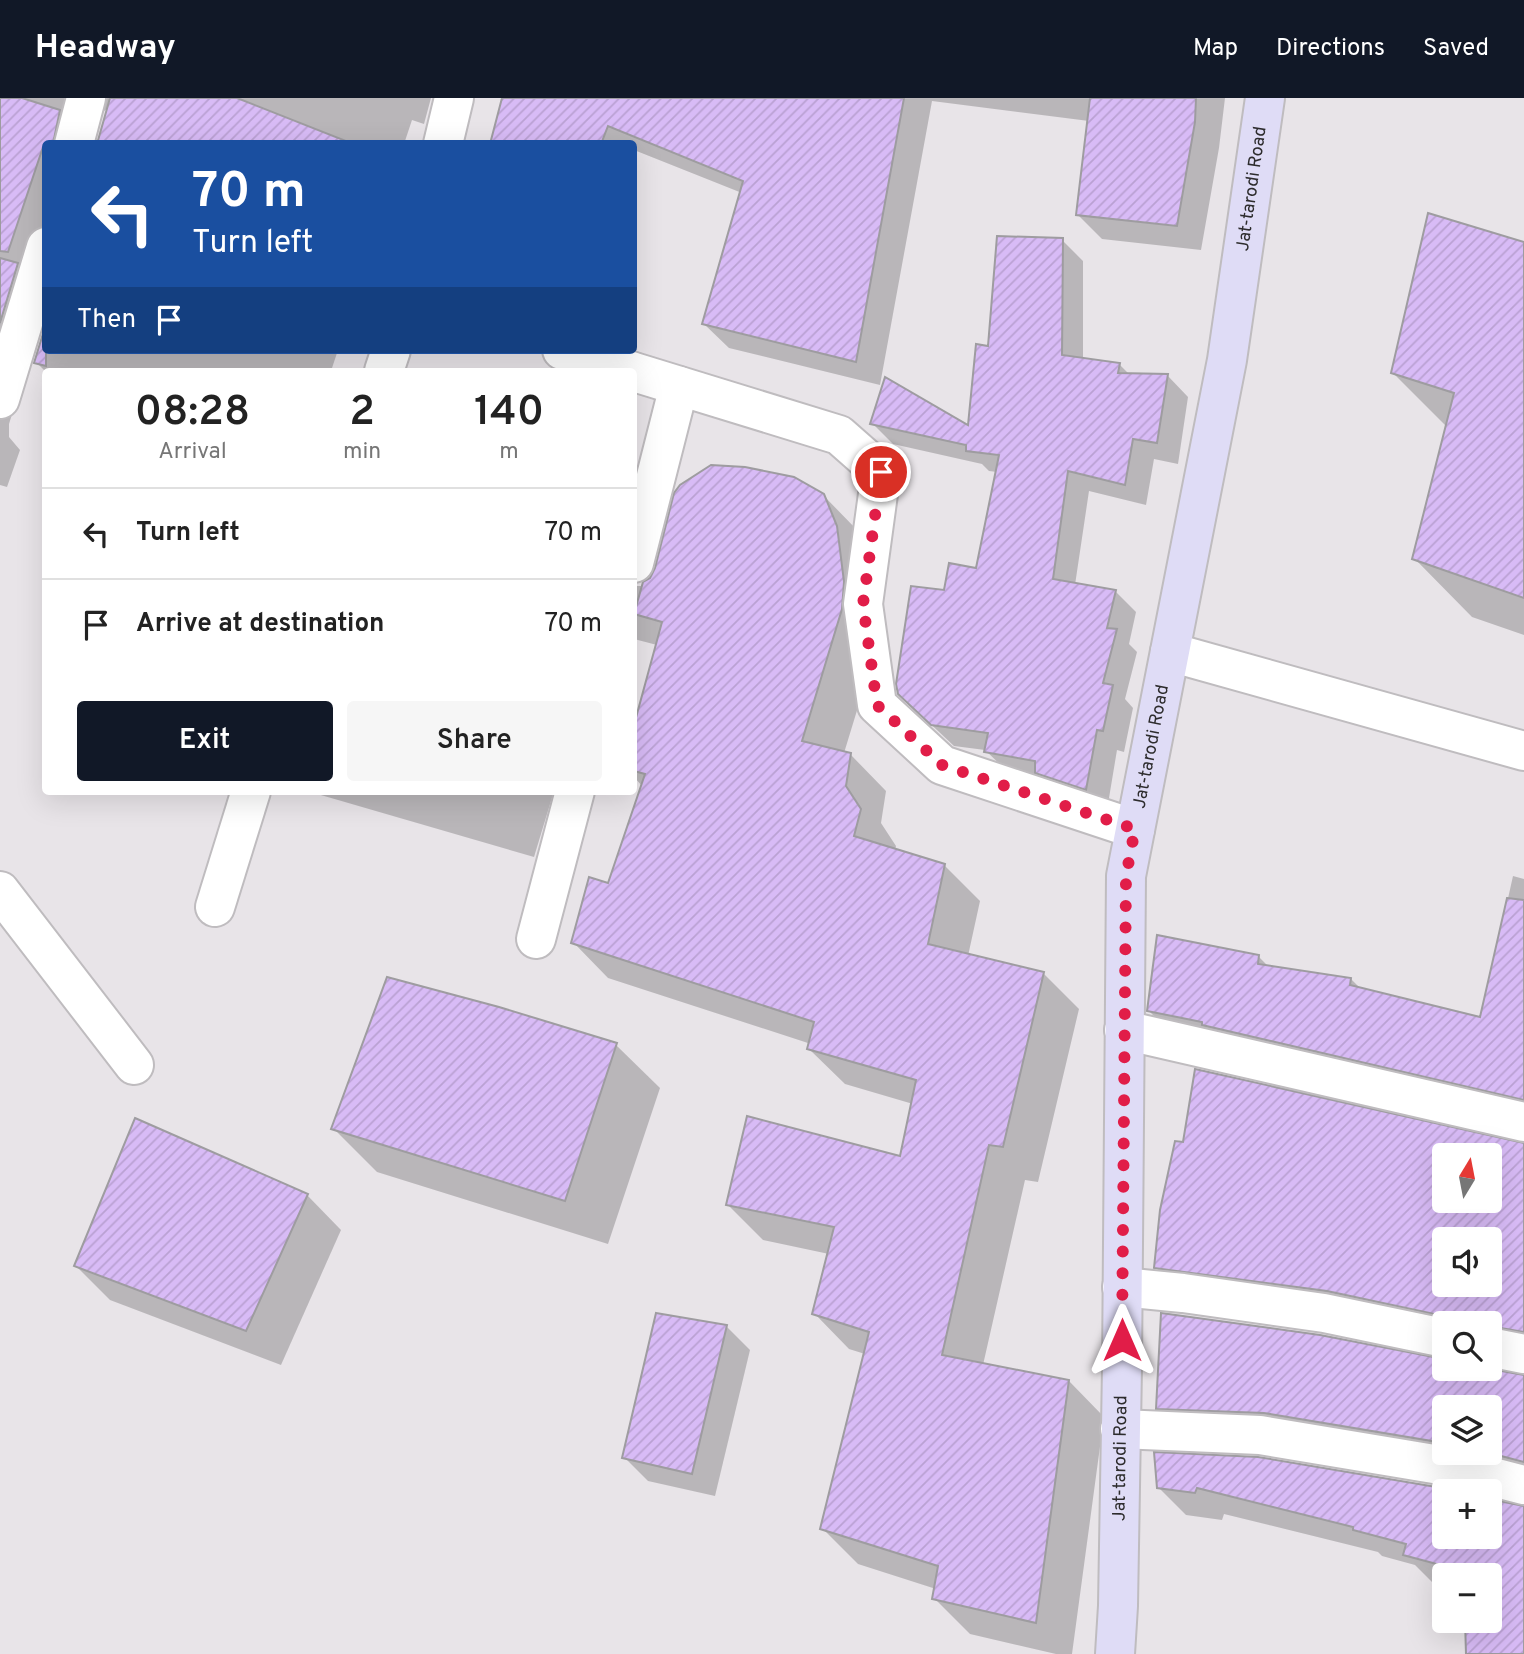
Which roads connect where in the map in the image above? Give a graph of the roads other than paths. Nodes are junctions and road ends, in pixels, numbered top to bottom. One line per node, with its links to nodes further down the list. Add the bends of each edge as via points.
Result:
1 (86, 98): 4 (street)
2 (454, 98): 5 (street)
3 (1265, 98): 13 (street, Jat-tarodi Road, via 1227,360)
4 (75, 140)
5 (444, 140)
6 (42, 260): 11 (street)
7 (575, 354): 8 (street)
8 (622, 368)
9 (637, 373): 10 (street)
10 (679, 386): 12 (street); 17 (street, via 839,435 881,472 863,604 877,705 942,765)
11 (0, 399)
12 (637, 551)
13 (1170, 652): 14 (street); 17 (street, Jat-tarodi Road)
14 (1524, 751)
15 (250, 795): 19 (street)
16 (574, 795): 20 (street)
17 (1135, 829): 21 (street, Jat-tarodi Road, via 1126,876)
18 (0, 891): 22 (street)
19 (215, 907)
20 (536, 939)
21 (1124, 1030): 23 (street); 24 (street, Jat-tarodi Road)
22 (134, 1065)
23 (1524, 1122)
24 (1122, 1287): 25 (street, via 1324,1313); 28 (street, Jat-tarodi Road)
25 (1432, 1336)
26 (1502, 1350): 27 (street)
27 (1524, 1354)
28 (1120, 1429): 29 (street, via 1259,1435 1458,1468); 30 (street, Jat-tarodi Road)
29 (1524, 1485)
30 (1115, 1654)

